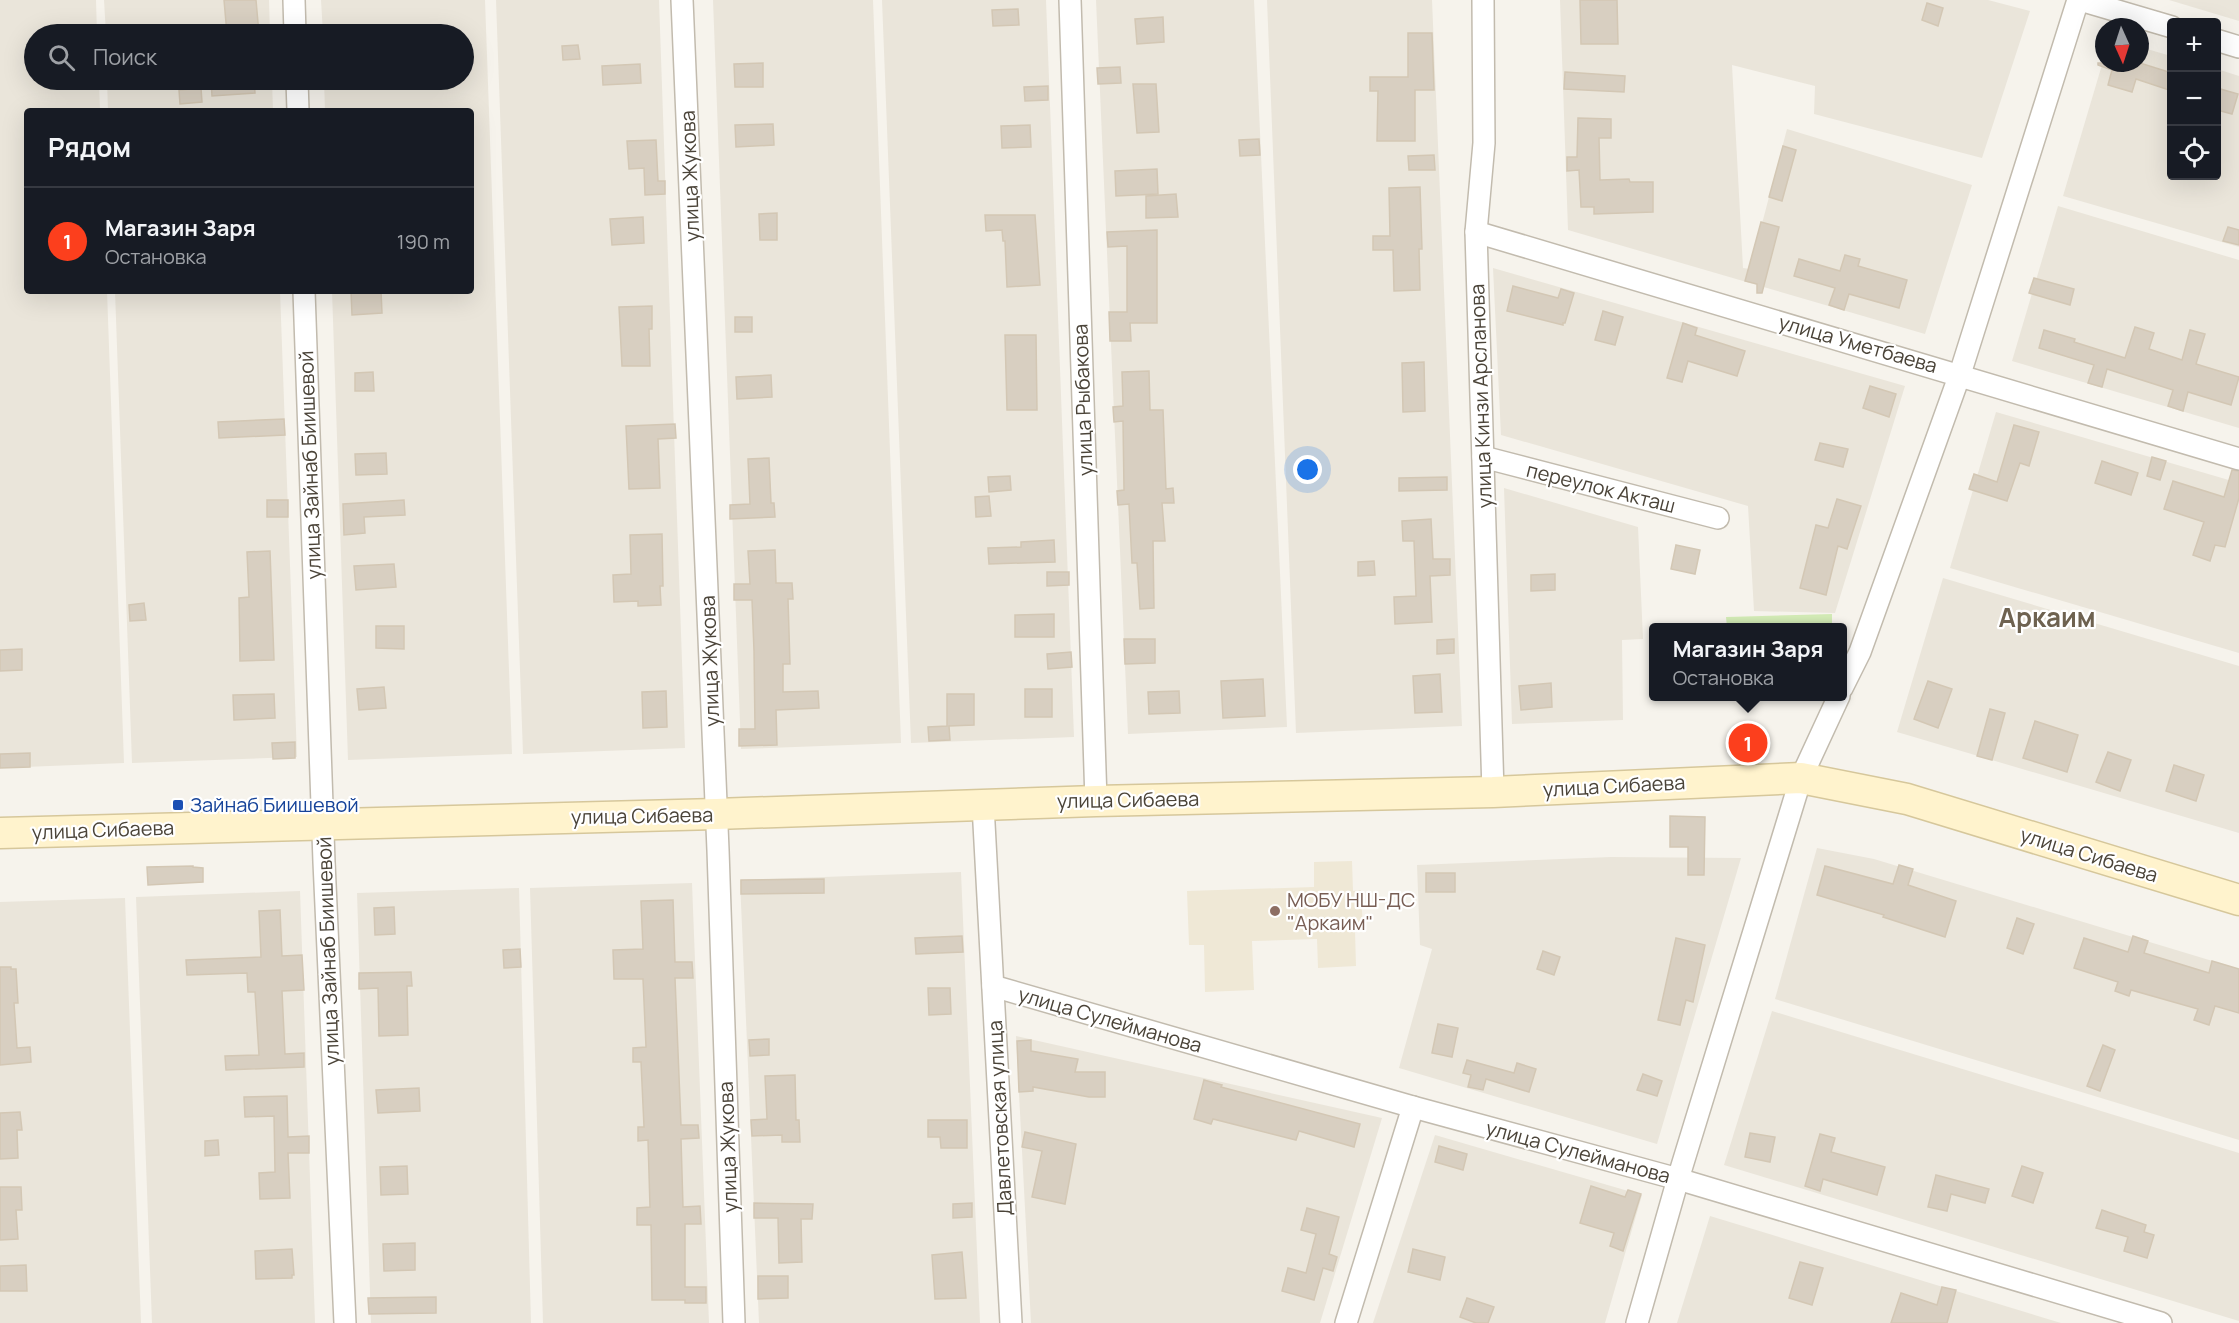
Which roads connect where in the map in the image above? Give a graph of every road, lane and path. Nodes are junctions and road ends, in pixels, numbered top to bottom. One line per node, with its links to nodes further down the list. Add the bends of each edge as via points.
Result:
1 (294, 0): 6 (street)
2 (682, 0): 24 (street, улица Жукова)
3 (1070, 0): 22 (street, улица Рыбакова)
4 (1483, 0): 12 (street, улица Кинзи Арсланова, via 1484,143)
5 (2079, 0): 7 (street); 14 (street)
6 (295, 24)
7 (2167, 26)
8 (2221, 41): 9 (street)
9 (2239, 47)
10 (297, 90): 11 (street)
11 (298, 108)
12 (1476, 232): 14 (street, улица Уметбаева); 15 (street, улица Кинзи Арсланова)
13 (304, 294): 25 (street, улица Зайнаб Биишевой)
14 (1960, 374): 16 (street, улица Уметбаева); 18 (street, via 1860,652)
15 (1483, 458): 17 (street, переулок Акташ); 21 (street, улица Кинзи Арсланова)
16 (2239, 459)
17 (1718, 518)
18 (1847, 678)
19 (1837, 701): 20 (street)
20 (1801, 778): 21 (main road, улица Сибаева); 27 (main road, улица Сибаева, via 1907,799); 30 (street)
21 (1493, 792): 22 (main road, улица Сибаева)
22 (1096, 801): 23 (main road, улица Сибаева)
23 (983, 805): 24 (main road, улица Сибаева); 28 (street, Давлетовская улица)
24 (716, 814): 25 (main road, улица Сибаева); 32 (street, улица Жукова)
25 (323, 824): 26 (main road, улица Сибаева); 31 (street, улица Зайнаб Биишевой)
26 (0, 833)
27 (2239, 900)
28 (993, 986): 29 (street, улица Сулейманова); 33 (street, Давлетовская улица)
29 (1413, 1107): 30 (street, улица Сулейманова); 34 (street)
30 (1677, 1179): 35 (street); 36 (street, улица Сулейманова)
31 (345, 1323)
32 (734, 1323)
33 (1011, 1323)
34 (1346, 1323)
35 (1637, 1323)
36 (2161, 1323)

